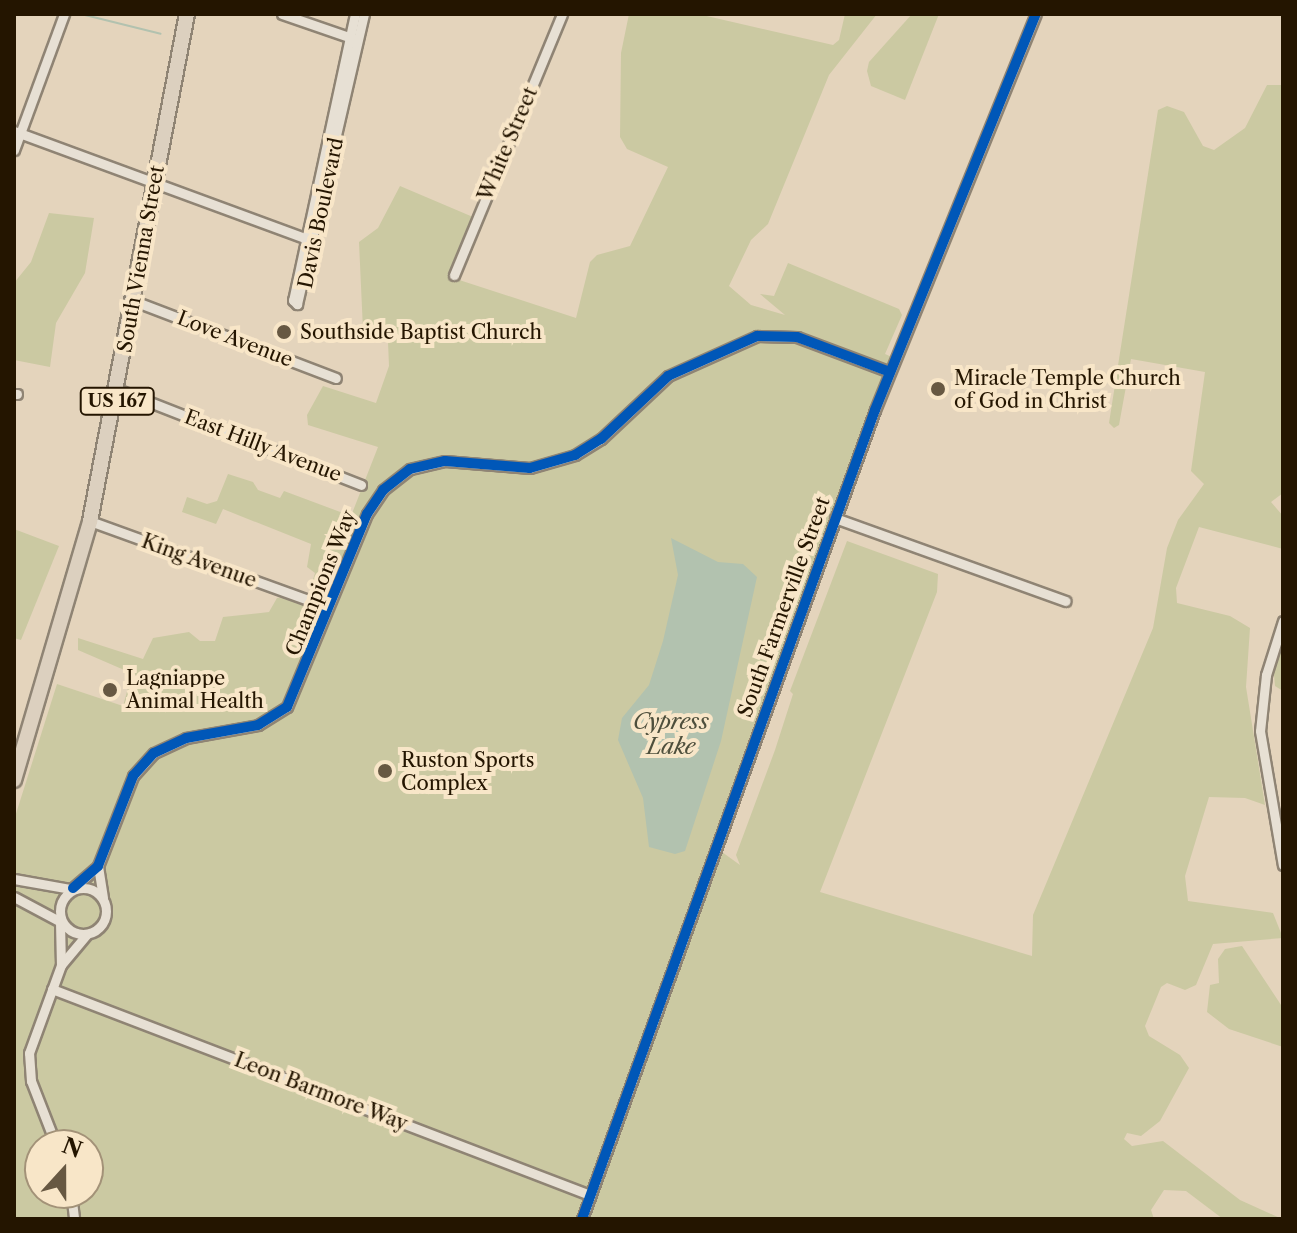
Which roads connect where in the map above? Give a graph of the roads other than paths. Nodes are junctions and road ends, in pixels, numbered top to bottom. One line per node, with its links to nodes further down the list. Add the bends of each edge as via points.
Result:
1 (64, 14): 9 (street)
2 (187, 14): 11 (highway, South Vienna Street / US 167)
3 (282, 14): 8 (street)
4 (355, 14): 8 (street, Davis Boulevard)
5 (364, 14): 8 (street, Davis Boulevard)
6 (562, 14): 13 (street, White Street)
7 (1036, 14): 15 (street, South Farmerville Street)
8 (354, 39): 12 (street, Davis Boulevard)
9 (17, 132): 10 (street); 11 (street)
10 (14, 150)
11 (154, 184): 12 (street); 14 (highway, South Vienna Street / US 167)
12 (311, 239): 12 (street, Davis Boulevard, via 293,300 297,304)
13 (454, 275)
14 (134, 301): 16 (street, Love Avenue); 17 (highway, South Vienna Street / US 167)
15 (890, 372): 19 (street, South Farmerville Street); 26 (street, Champions Way, via 797,337 757,336 668,376 601,439 575,455 530,468 445,461 410,469 383,490 367,514 287,707 258,725 186,738 154,753 133,776)
16 (336, 378)
17 (119, 390): 18 (street, East Hilly Avenue); 20 (highway, South Vienna Street / US 167)
18 (361, 485)
19 (835, 518): 22 (street); 36 (street, South Farmerville Street)
20 (90, 521): 21 (street, King Avenue); 24 (highway, South Vienna Street / US 167)
21 (308, 600)
22 (1066, 601)
23 (1283, 621): 25 (street, via 1266,675 1260,731)
24 (14, 780)
25 (1283, 865)
26 (98, 866): 28 (street, Champions Way); 30 (street)
27 (14, 879): 28 (street)
28 (72, 888): 30 (street, via 92,891); 31 (street, Champions Way, via 61,903)
29 (14, 897): 31 (street)
30 (104, 901): 32 (street, Champions Way, via 105,922)
31 (60, 921): 32 (street); 33 (street, Champions Way)
32 (87, 934): 33 (street, Champions Way)
33 (61, 965): 34 (street, Champions Way)
34 (52, 989): 35 (street, Champions Way, via 29,1069); 36 (street, Leon Barmore Way)
35 (50, 1129)
36 (590, 1195): 37 (street, South Farmerville Street)
37 (582, 1219)

